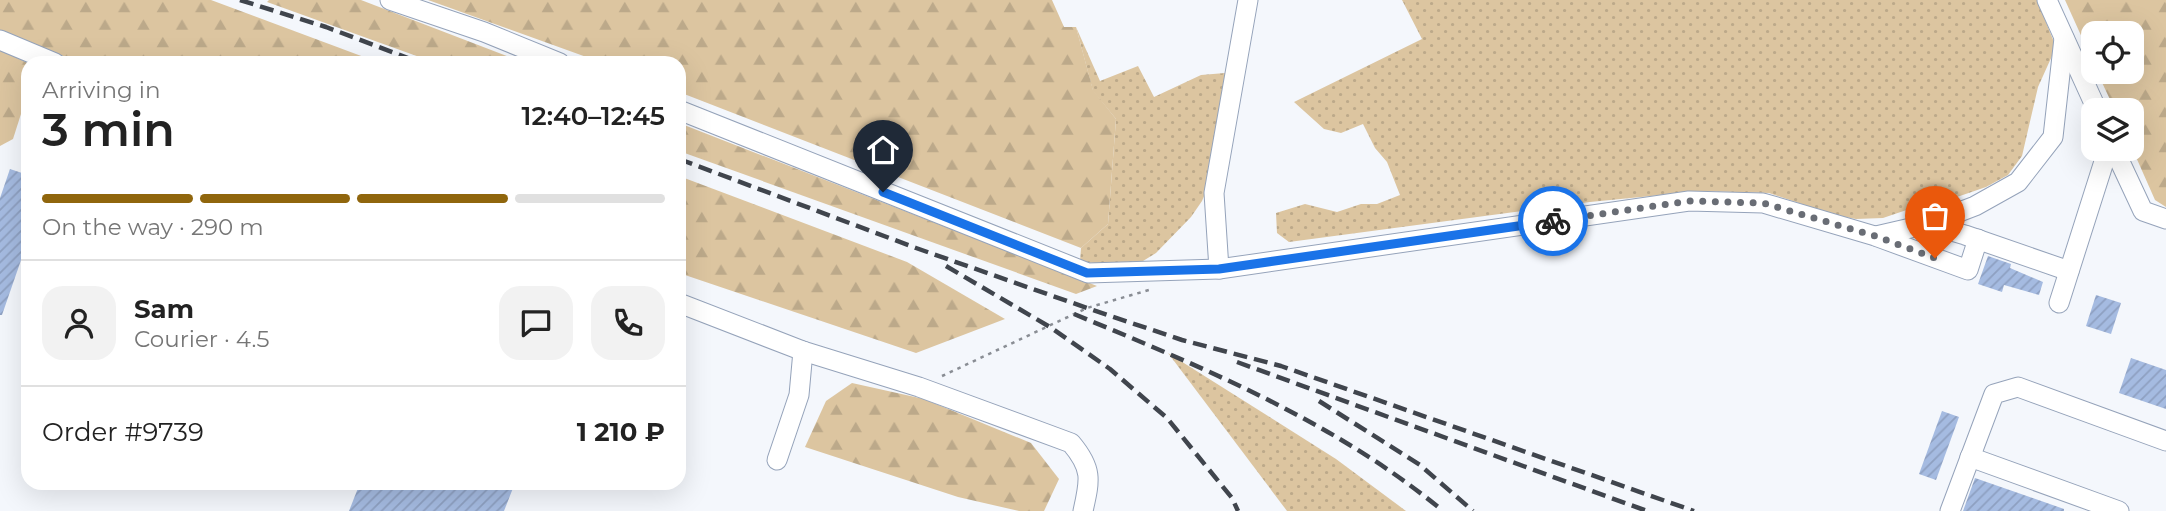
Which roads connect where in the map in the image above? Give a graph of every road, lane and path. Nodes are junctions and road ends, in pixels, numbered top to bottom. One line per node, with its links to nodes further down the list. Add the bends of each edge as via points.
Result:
1 (390, 0): 7 (street)
2 (1248, 0): 16 (street, via 1214,193)
3 (2047, 0): 4 (street)
4 (2064, 38): 8 (street); 13 (street, via 2053,137 2018,182)
5 (0, 40): 6 (street)
6 (38, 56)
7 (543, 56)
8 (2092, 98)
9 (686, 113): 16 (street, via 1087,273)
10 (2104, 161): 17 (street)
11 (2120, 161): 12 (street, via 2143,211)
12 (2166, 219)
13 (1928, 225): 14 (street); 15 (street)
14 (1875, 236): 15 (street, via 1968,270); 16 (street, via 1763,203 1689,201)
15 (1978, 239): 17 (street)
16 (1219, 269)
17 (2069, 271): 19 (street)
18 (1153, 289): 22 (path, via 1087,308)
19 (2059, 303)
20 (686, 306): 21 (street)
21 (803, 351): 22 (street); 25 (street, via 799,395)
22 (919, 387): 26 (street, via 1072,443 1085,459 1089,482)
23 (2166, 441): 24 (street, via 2018,387 1994,394)
24 (1970, 457): 27 (street); 28 (street)
25 (777, 460)
26 (1083, 511)
27 (1950, 511)
28 (2119, 511)

